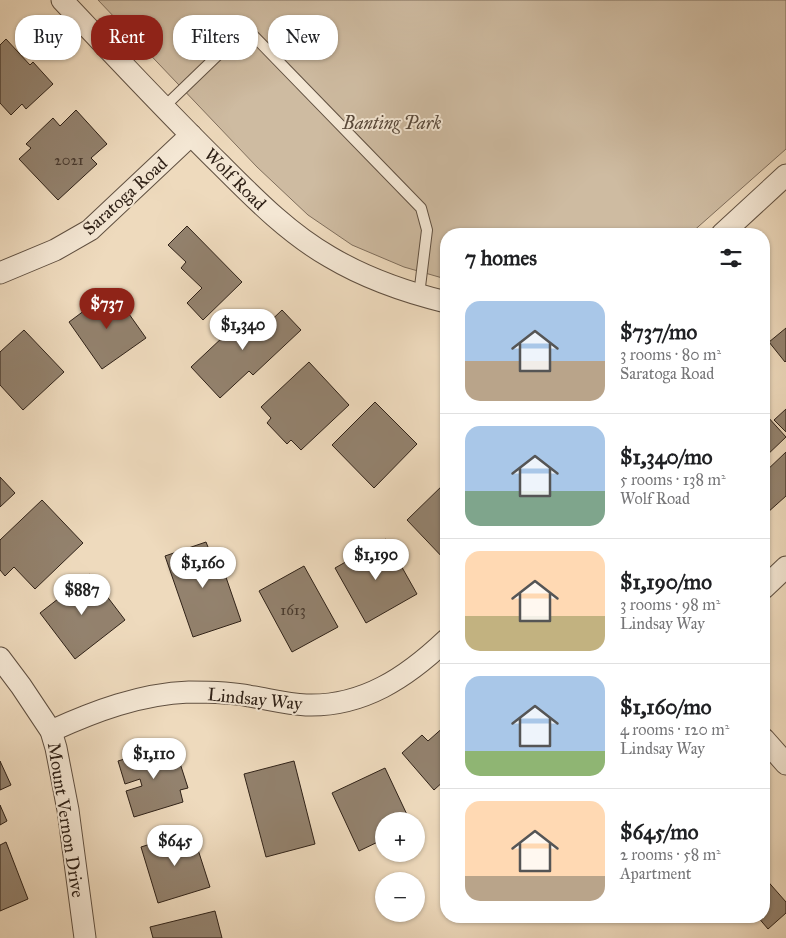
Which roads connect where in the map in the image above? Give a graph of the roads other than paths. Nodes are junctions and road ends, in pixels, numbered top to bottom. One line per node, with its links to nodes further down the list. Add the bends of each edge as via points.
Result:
1 (62, 0): 2 (street, Wolf Road)
2 (164, 108): 3 (street, Wolf Road); 7 (lane, via 246,28 421,208 427,230)
3 (191, 136): 6 (street, Saratoga Road, via 90,230 55,250); 7 (street, Wolf Road, via 269,212 301,237 370,278)
4 (786, 175): 5 (street)
5 (729, 228)
6 (0, 273)
7 (419, 295): 8 (street, Wolf Road)
8 (440, 300)
9 (786, 567): 10 (street)
10 (770, 582)
11 (440, 645): 13 (street, Lindsay Way, via 384,688 343,702 306,705 221,692 186,692 129,701 98,710)
12 (0, 658): 13 (street, Mount Vernon Drive)
13 (51, 731): 16 (street, Mount Vernon Drive, via 68,810)
14 (770, 746): 15 (street)
15 (786, 764)
16 (85, 938)

